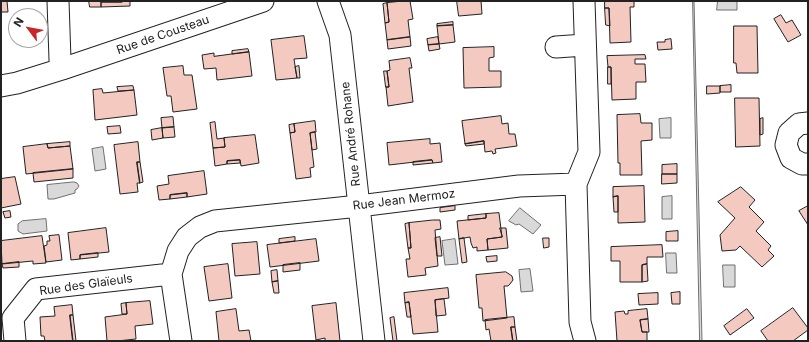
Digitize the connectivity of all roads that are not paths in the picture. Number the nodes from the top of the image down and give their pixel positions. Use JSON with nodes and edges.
{"nodes":[{"id":1,"x":58,"y":1,"type":"edge"},
{"id":2,"x":264,"y":1,"type":"edge"},
{"id":3,"x":328,"y":1,"type":"edge"},
{"id":4,"x":584,"y":1,"type":"edge"},
{"id":5,"x":585,"y":45,"type":"junction"},
{"id":6,"x":556,"y":47,"type":"dead end"},
{"id":7,"x":62,"y":69,"type":"junction"},
{"id":8,"x":1,"y":86,"type":"edge"},
{"id":9,"x":808,"y":123,"type":"edge"},
{"id":10,"x":808,"y":164,"type":"edge"},
{"id":11,"x":576,"y":184,"type":"junction"},
{"id":12,"x":359,"y":206,"type":"junction"},
{"id":13,"x":171,"y":274,"type":"junction"},
{"id":14,"x":15,"y":341,"type":"edge"},
{"id":15,"x":181,"y":341,"type":"edge"},
{"id":16,"x":374,"y":341,"type":"edge"},
{"id":17,"x":585,"y":341,"type":"edge"}],
"edges":[{"from":1,"to":7,"type":"street"},
{"from":2,"to":7,"type":"street","name":"Rue de Cousteau"},
{"from":3,"to":12,"type":"street","name":"Rue André Rohane"},
{"from":4,"to":5,"type":"street"},
{"from":5,"to":6,"type":"street"},
{"from":5,"to":11,"type":"street"},
{"from":7,"to":8,"type":"street","name":"Rue de Cousteau"},
{"from":9,"to":10,"type":"street"},
{"from":11,"to":12,"type":"street","name":"Rue Jean Mermoz"},
{"from":11,"to":17,"type":"street"},
{"from":12,"to":13,"type":"street","name":"Rue Jean Mermoz"},
{"from":12,"to":16,"type":"street","name":"Rue André Rohane"},
{"from":13,"to":14,"type":"street","name":"Rue des Glaïeuls"},
{"from":13,"to":15,"type":"street","name":"Rue Jean Mermoz"}]}
